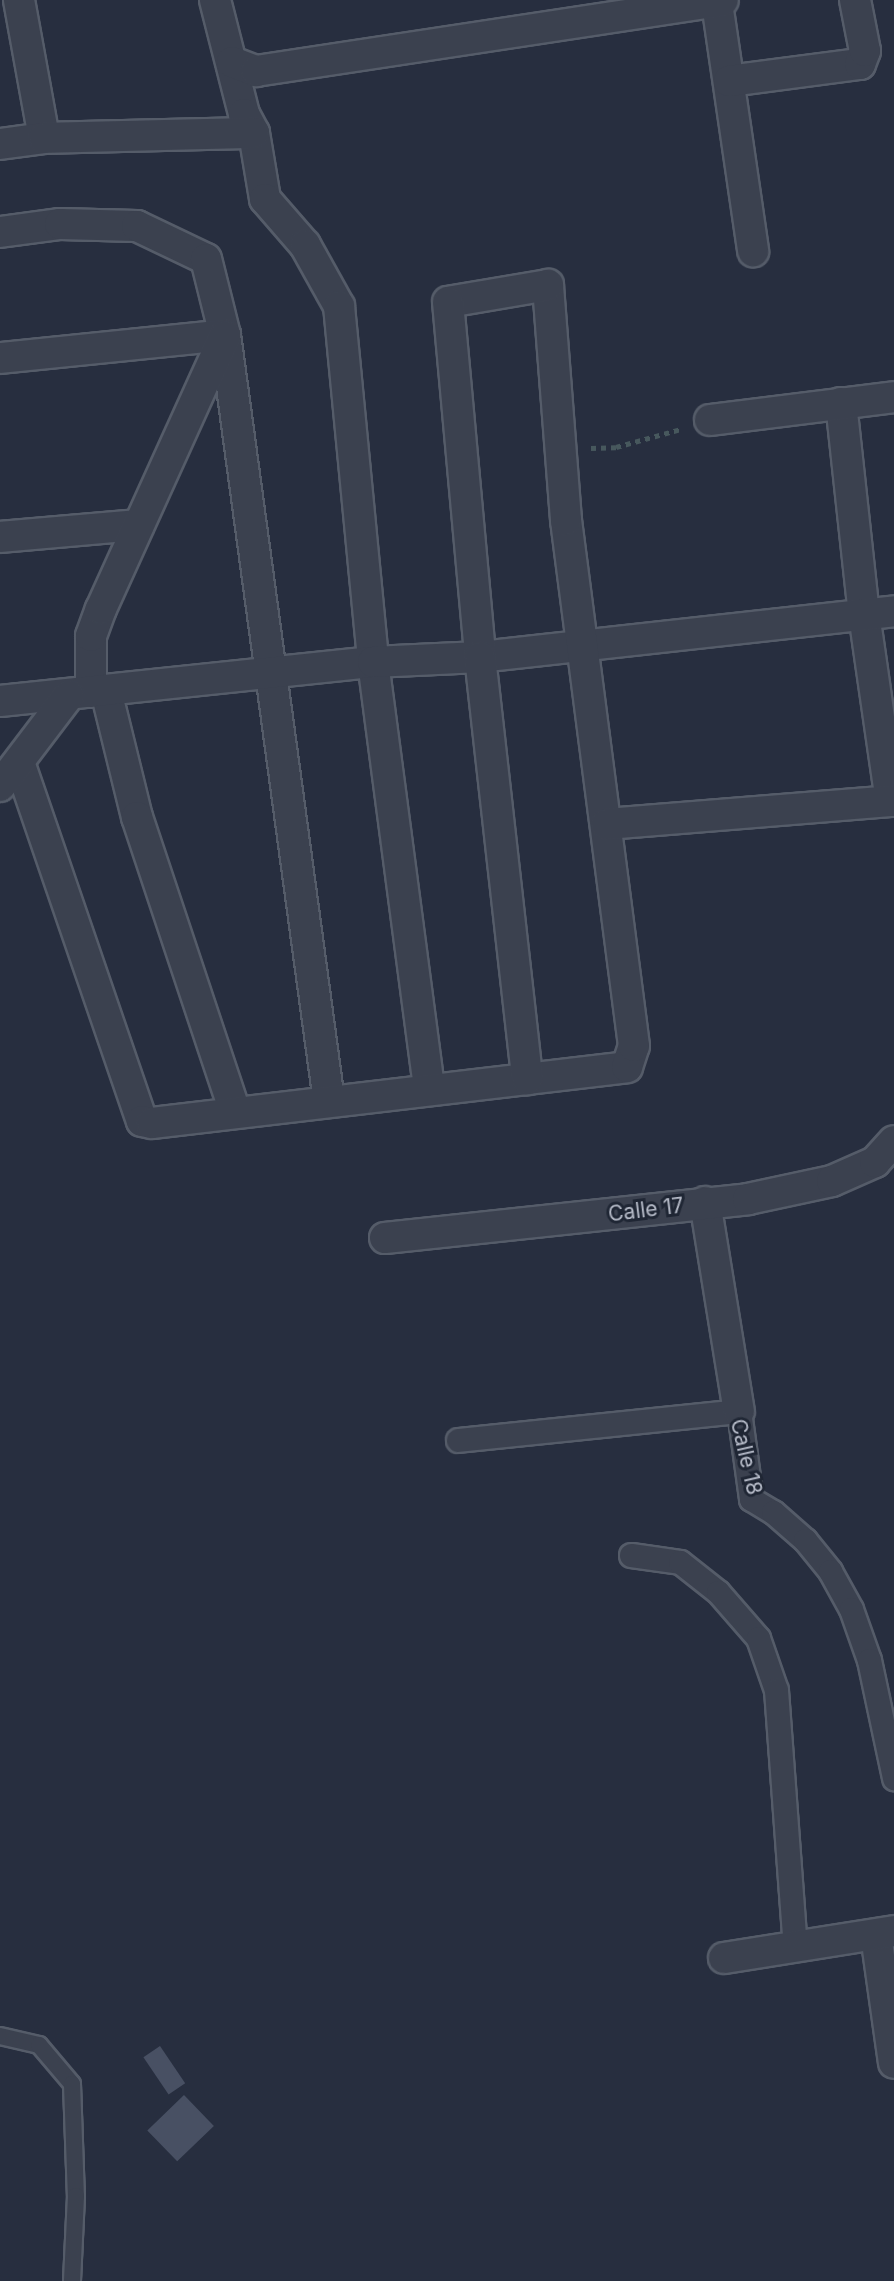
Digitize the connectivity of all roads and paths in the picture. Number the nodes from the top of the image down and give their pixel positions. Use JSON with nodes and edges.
{"nodes":[{"id":1,"x":19,"y":0,"type":"edge"},
{"id":2,"x":215,"y":0,"type":"edge"},
{"id":3,"x":855,"y":0,"type":"edge"},
{"id":4,"x":720,"y":1,"type":"edge"},
{"id":5,"x":232,"y":62,"type":"junction"},
{"id":6,"x":729,"y":82,"type":"junction"},
{"id":7,"x":254,"y":133,"type":"junction"},
{"id":8,"x":44,"y":138,"type":"junction"},
{"id":9,"x":0,"y":144,"type":"edge"},
{"id":10,"x":0,"y":232,"type":"edge"},
{"id":11,"x":753,"y":251,"type":"dead end"},
{"id":12,"x":225,"y":335,"type":"junction"},
{"id":13,"x":0,"y":358,"type":"edge"},
{"id":14,"x":894,"y":397,"type":"edge"},
{"id":15,"x":841,"y":403,"type":"junction"},
{"id":16,"x":710,"y":420,"type":"joint"},
{"id":17,"x":558,"y":449,"type":"junction"},
{"id":18,"x":138,"y":525,"type":"junction"},
{"id":19,"x":0,"y":537,"type":"edge"},
{"id":20,"x":894,"y":611,"type":"edge"},
{"id":21,"x":864,"y":614,"type":"junction"},
{"id":22,"x":584,"y":645,"type":"junction"},
{"id":23,"x":480,"y":657,"type":"junction"},
{"id":24,"x":373,"y":662,"type":"junction"},
{"id":25,"x":268,"y":672,"type":"junction"},
{"id":26,"x":89,"y":692,"type":"junction"},
{"id":27,"x":0,"y":701,"type":"edge"},
{"id":28,"x":19,"y":762,"type":"junction"},
{"id":29,"x":0,"y":786,"type":"edge"},
{"id":30,"x":893,"y":801,"type":"edge"},
{"id":31,"x":606,"y":824,"type":"junction"},
{"id":32,"x":527,"y":1079,"type":"junction"},
{"id":33,"x":429,"y":1090,"type":"junction"},
{"id":34,"x":329,"y":1101,"type":"junction"},
{"id":35,"x":235,"y":1111,"type":"junction"},
{"id":36,"x":894,"y":1141,"type":"edge"},
{"id":37,"x":705,"y":1202,"type":"junction"},
{"id":38,"x":385,"y":1238,"type":"dead end"},
{"id":39,"x":739,"y":1411,"type":"junction"},
{"id":40,"x":458,"y":1440,"type":"dead end"},
{"id":41,"x":631,"y":1555,"type":"dead end"},
{"id":42,"x":894,"y":1778,"type":"edge"},
{"id":43,"x":885,"y":1933,"type":"edge"},
{"id":44,"x":795,"y":1947,"type":"junction"},
{"id":45,"x":724,"y":1958,"type":"dead end"},
{"id":46,"x":0,"y":2036,"type":"edge"},
{"id":47,"x":894,"y":2063,"type":"edge"},
{"id":48,"x":72,"y":2281,"type":"edge"}],
"edges":[{"from":1,"to":8,"type":"street"},
{"from":2,"to":5,"type":"street"},
{"from":3,"to":6,"type":"street"},
{"from":4,"to":5,"type":"street"},
{"from":4,"to":6,"type":"street"},
{"from":5,"to":7,"type":"street"},
{"from":6,"to":11,"type":"street"},
{"from":7,"to":8,"type":"street"},
{"from":7,"to":24,"type":"street"},
{"from":8,"to":9,"type":"street"},
{"from":10,"to":12,"type":"street"},
{"from":12,"to":13,"type":"street"},
{"from":12,"to":18,"type":"street"},
{"from":12,"to":25,"type":"street"},
{"from":14,"to":15,"type":"street"},
{"from":15,"to":16,"type":"street"},
{"from":15,"to":21,"type":"street"},
{"from":16,"to":17,"type":"path"},
{"from":17,"to":22,"type":"street"},
{"from":17,"to":23,"type":"street"},
{"from":18,"to":19,"type":"street"},
{"from":18,"to":26,"type":"street"},
{"from":20,"to":21,"type":"street"},
{"from":21,"to":22,"type":"street"},
{"from":21,"to":30,"type":"street"},
{"from":22,"to":23,"type":"street"},
{"from":22,"to":31,"type":"street"},
{"from":23,"to":24,"type":"street"},
{"from":23,"to":32,"type":"street"},
{"from":24,"to":25,"type":"street"},
{"from":24,"to":33,"type":"street"},
{"from":25,"to":26,"type":"street"},
{"from":25,"to":34,"type":"street"},
{"from":26,"to":27,"type":"street"},
{"from":26,"to":28,"type":"street"},
{"from":26,"to":35,"type":"street"},
{"from":28,"to":29,"type":"street"},
{"from":28,"to":35,"type":"street"},
{"from":30,"to":31,"type":"street"},
{"from":31,"to":32,"type":"street"},
{"from":32,"to":33,"type":"street"},
{"from":33,"to":34,"type":"street"},
{"from":34,"to":35,"type":"street"},
{"from":36,"to":37,"type":"street","name":"Calle 17"},
{"from":37,"to":38,"type":"street","name":"Calle 17"},
{"from":37,"to":39,"type":"street"},
{"from":39,"to":40,"type":"street","name":"Calle 18"},
{"from":39,"to":42,"type":"street","name":"Calle 18"},
{"from":41,"to":44,"type":"street"},
{"from":43,"to":44,"type":"street"},
{"from":43,"to":47,"type":"street"},
{"from":44,"to":45,"type":"street"},
{"from":46,"to":48,"type":"lane"}]}
